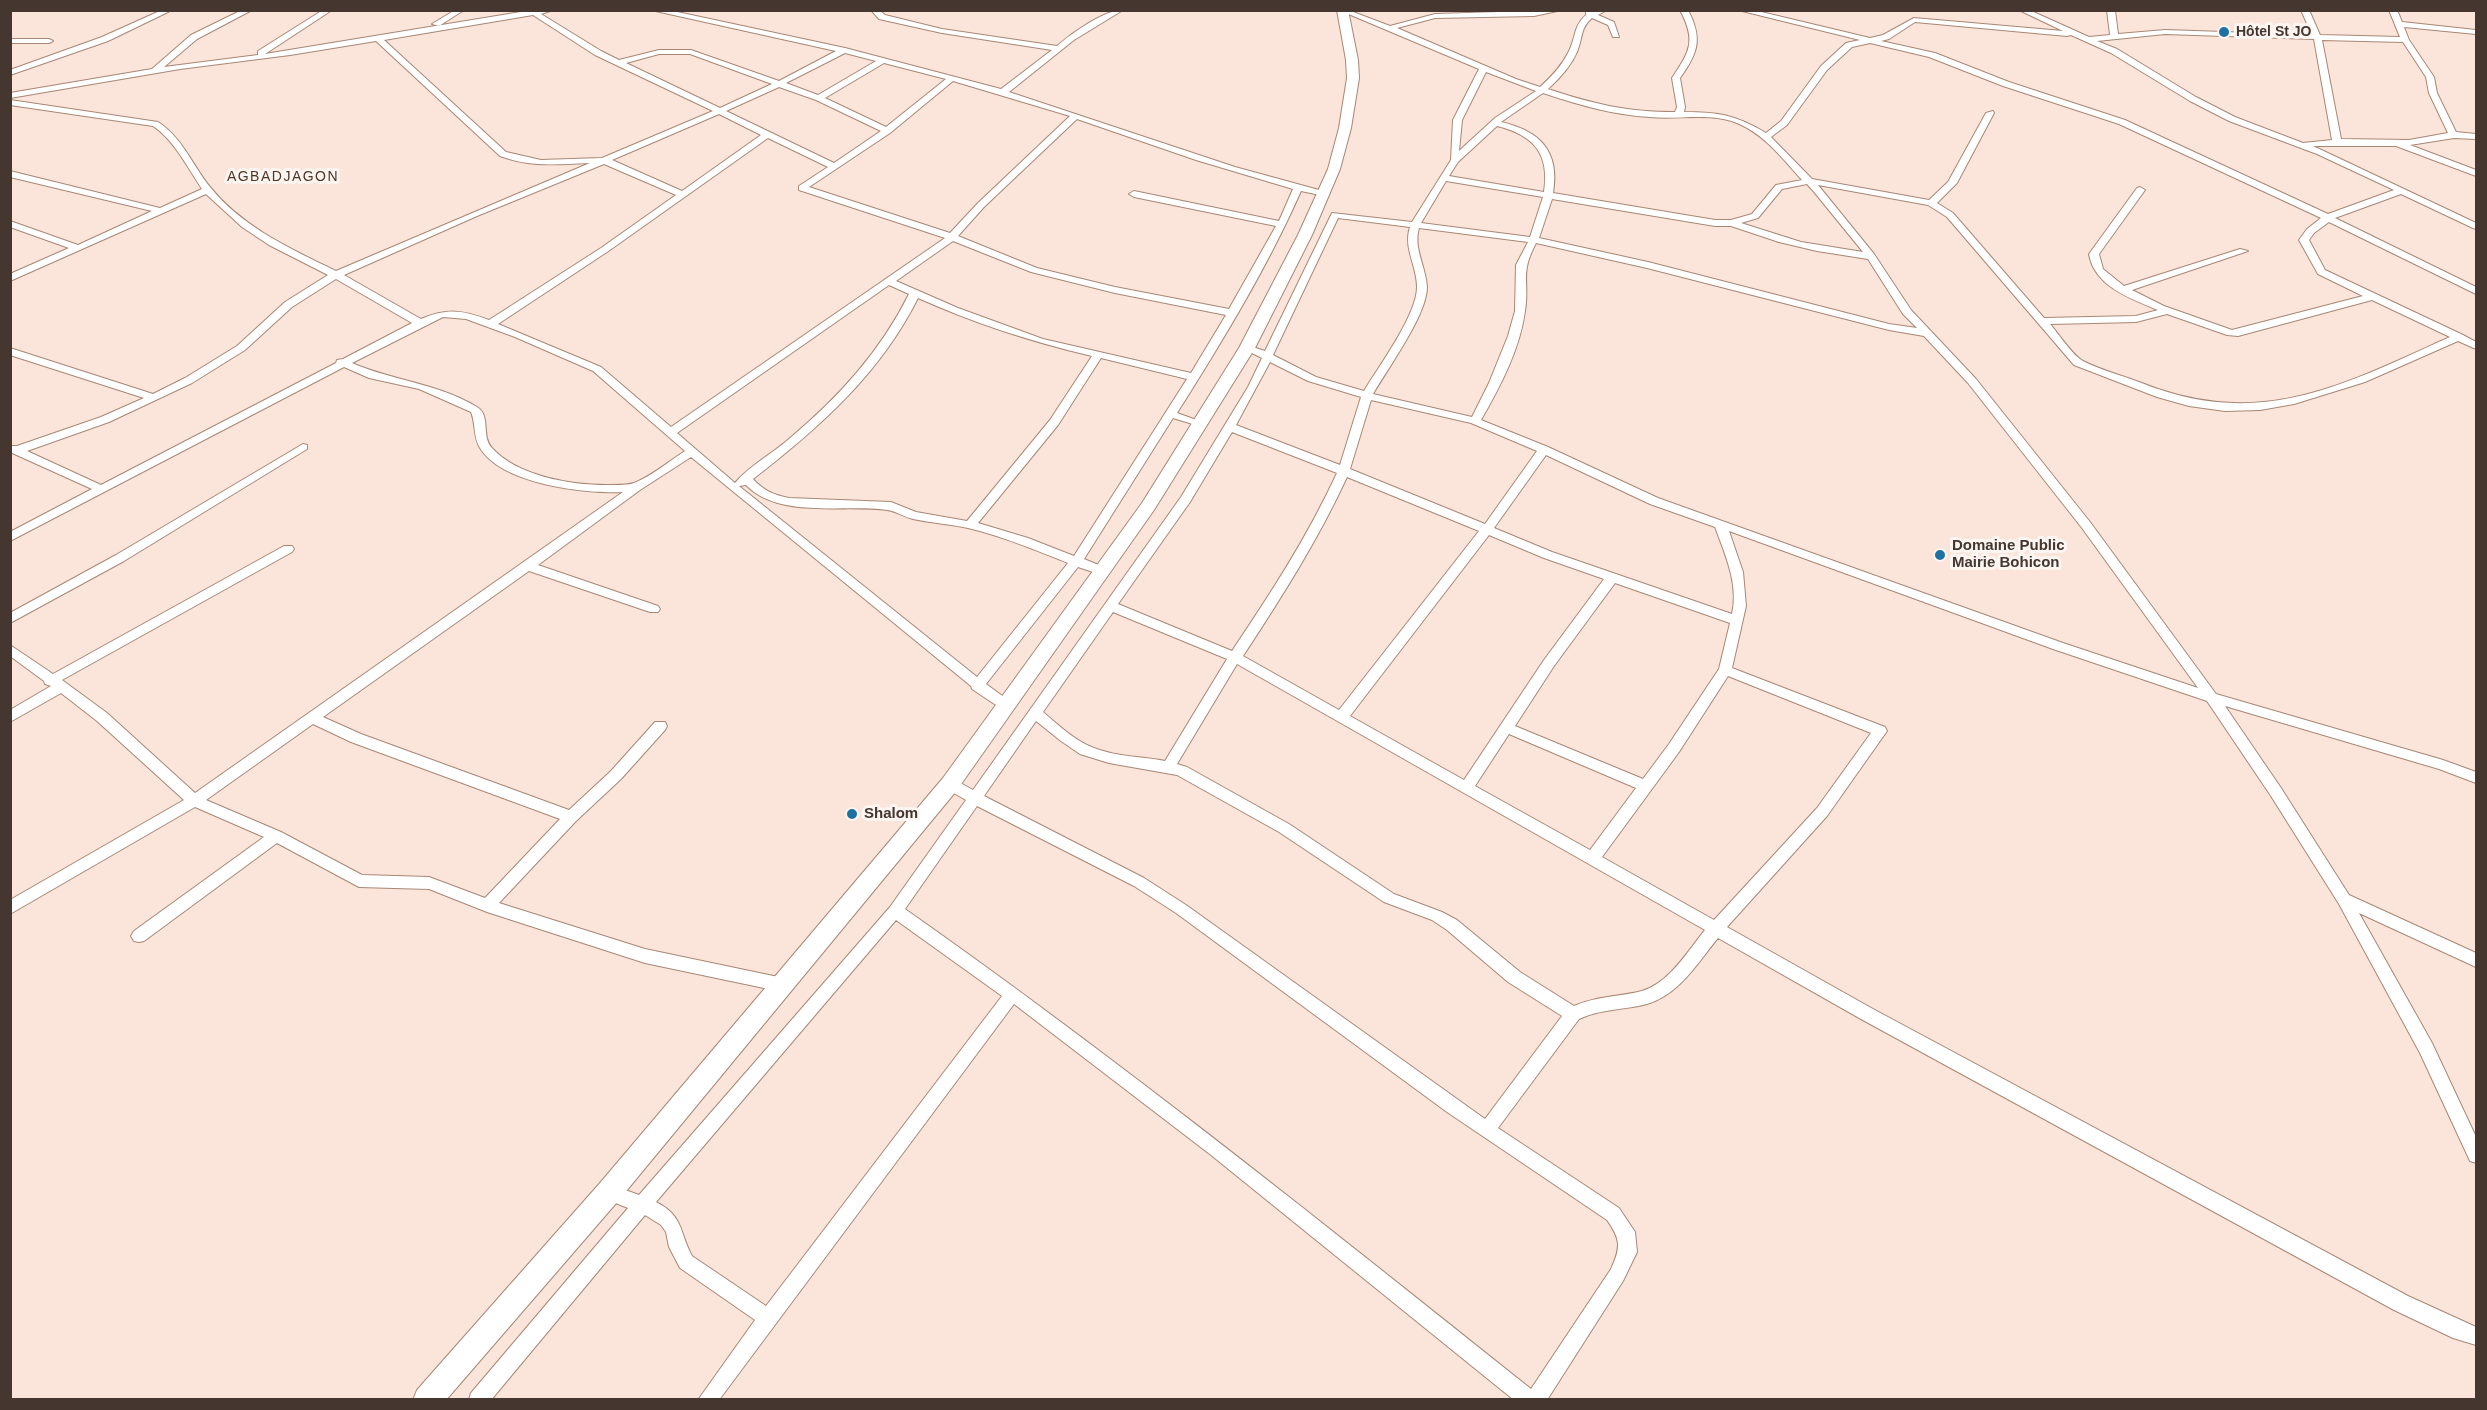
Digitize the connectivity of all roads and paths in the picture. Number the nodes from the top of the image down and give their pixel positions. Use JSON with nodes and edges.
{"nodes":[{"id":1,"x":169,"y":10,"type":"edge"},
{"id":2,"x":249,"y":10,"type":"edge"},
{"id":3,"x":329,"y":10,"type":"edge"},
{"id":4,"x":460,"y":10,"type":"edge"},
{"id":5,"x":550,"y":10,"type":"edge"},
{"id":6,"x":654,"y":10,"type":"edge"},
{"id":7,"x":874,"y":10,"type":"edge"},
{"id":8,"x":1120,"y":10,"type":"edge"},
{"id":9,"x":1559,"y":10,"type":"edge"},
{"id":10,"x":1604,"y":10,"type":"edge"},
{"id":11,"x":1684,"y":10,"type":"edge"},
{"id":12,"x":1742,"y":10,"type":"edge"},
{"id":13,"x":2022,"y":10,"type":"edge"},
{"id":14,"x":2111,"y":10,"type":"edge"},
{"id":15,"x":2306,"y":10,"type":"edge"},
{"id":16,"x":2393,"y":10,"type":"edge"},
{"id":17,"x":1342,"y":11,"type":"edge"},
{"id":18,"x":1533,"y":12,"type":"edge"},
{"id":19,"x":1588,"y":12,"type":"edge"},
{"id":20,"x":535,"y":13,"type":"junction"},
{"id":21,"x":1434,"y":13,"type":"edge"},
{"id":22,"x":2398,"y":24,"type":"junction"},
{"id":23,"x":1390,"y":28,"type":"junction"},
{"id":24,"x":428,"y":29,"type":"junction"},
{"id":25,"x":2473,"y":32,"type":"edge"},
{"id":26,"x":1616,"y":35,"type":"dead end"},
{"id":27,"x":2079,"y":35,"type":"junction"},
{"id":28,"x":2114,"y":37,"type":"junction"},
{"id":29,"x":377,"y":38,"type":"junction"},
{"id":30,"x":2089,"y":39,"type":"junction"},
{"id":31,"x":2318,"y":39,"type":"junction"},
{"id":32,"x":1862,"y":40,"type":"junction"},
{"id":33,"x":2405,"y":40,"type":"junction"},
{"id":34,"x":10,"y":41,"type":"edge"},
{"id":35,"x":49,"y":41,"type":"dead end"},
{"id":36,"x":2476,"y":42,"type":"edge"},
{"id":37,"x":1057,"y":48,"type":"junction"},
{"id":38,"x":845,"y":50,"type":"junction"},
{"id":39,"x":254,"y":57,"type":"junction"},
{"id":40,"x":884,"y":60,"type":"junction"},
{"id":41,"x":618,"y":63,"type":"junction"},
{"id":42,"x":1484,"y":68,"type":"junction"},
{"id":43,"x":155,"y":71,"type":"junction"},
{"id":44,"x":10,"y":73,"type":"edge"},
{"id":45,"x":951,"y":79,"type":"junction"},
{"id":46,"x":783,"y":84,"type":"junction"},
{"id":47,"x":1541,"y":91,"type":"junction"},
{"id":48,"x":1002,"y":93,"type":"junction"},
{"id":49,"x":10,"y":96,"type":"edge"},
{"id":50,"x":819,"y":98,"type":"junction"},
{"id":51,"x":10,"y":102,"type":"edge"},
{"id":52,"x":723,"y":111,"type":"junction"},
{"id":53,"x":1990,"y":113,"type":"dead end"},
{"id":54,"x":1679,"y":115,"type":"junction"},
{"id":55,"x":1076,"y":116,"type":"junction"},
{"id":56,"x":1495,"y":123,"type":"junction"},
{"id":57,"x":887,"y":130,"type":"junction"},
{"id":58,"x":768,"y":134,"type":"junction"},
{"id":59,"x":2452,"y":134,"type":"junction"},
{"id":60,"x":2476,"y":136,"type":"edge"},
{"id":61,"x":1766,"y":137,"type":"junction"},
{"id":62,"x":2337,"y":141,"type":"junction"},
{"id":63,"x":2397,"y":143,"type":"junction"},
{"id":64,"x":2302,"y":146,"type":"junction"},
{"id":65,"x":602,"y":160,"type":"junction"},
{"id":66,"x":1455,"y":160,"type":"junction"},
{"id":67,"x":834,"y":166,"type":"junction"},
{"id":68,"x":2476,"y":173,"type":"edge"},
{"id":69,"x":10,"y":174,"type":"edge"},
{"id":70,"x":1443,"y":178,"type":"junction"},
{"id":71,"x":1809,"y":181,"type":"junction"},
{"id":72,"x":1298,"y":188,"type":"junction"},
{"id":73,"x":207,"y":190,"type":"junction"},
{"id":74,"x":2140,"y":190,"type":"dead end"},
{"id":75,"x":2401,"y":191,"type":"junction"},
{"id":76,"x":1325,"y":193,"type":"junction"},
{"id":77,"x":682,"y":194,"type":"junction"},
{"id":78,"x":1134,"y":194,"type":"dead end"},
{"id":79,"x":1549,"y":197,"type":"junction"},
{"id":80,"x":1931,"y":203,"type":"junction"},
{"id":81,"x":159,"y":210,"type":"junction"},
{"id":82,"x":2328,"y":218,"type":"junction"},
{"id":83,"x":1416,"y":223,"type":"junction"},
{"id":84,"x":1732,"y":223,"type":"junction"},
{"id":85,"x":1282,"y":224,"type":"junction"},
{"id":86,"x":12,"y":225,"type":"edge"},
{"id":87,"x":2476,"y":226,"type":"edge"},
{"id":88,"x":952,"y":237,"type":"junction"},
{"id":89,"x":1534,"y":240,"type":"junction"},
{"id":90,"x":78,"y":248,"type":"junction"},
{"id":91,"x":2243,"y":251,"type":"dead end"},
{"id":92,"x":1871,"y":256,"type":"junction"},
{"id":93,"x":336,"y":275,"type":"junction"},
{"id":94,"x":10,"y":278,"type":"edge"},
{"id":95,"x":888,"y":281,"type":"junction"},
{"id":96,"x":2123,"y":290,"type":"junction"},
{"id":97,"x":2476,"y":291,"type":"edge"},
{"id":98,"x":915,"y":293,"type":"junction"},
{"id":99,"x":2371,"y":297,"type":"junction"},
{"id":100,"x":2168,"y":310,"type":"junction"},
{"id":101,"x":1231,"y":313,"type":"junction"},
{"id":102,"x":2041,"y":321,"type":"junction"},
{"id":103,"x":420,"y":322,"type":"junction"},
{"id":104,"x":491,"y":324,"type":"junction"},
{"id":105,"x":1926,"y":333,"type":"junction"},
{"id":106,"x":2459,"y":337,"type":"junction"},
{"id":107,"x":2476,"y":346,"type":"edge"},
{"id":108,"x":1246,"y":348,"type":"junction"},
{"id":109,"x":10,"y":351,"type":"edge"},
{"id":110,"x":1097,"y":356,"type":"junction"},
{"id":111,"x":1267,"y":356,"type":"junction"},
{"id":112,"x":341,"y":362,"type":"junction"},
{"id":113,"x":1194,"y":377,"type":"junction"},
{"id":114,"x":1366,"y":397,"type":"junction"},
{"id":115,"x":154,"y":398,"type":"junction"},
{"id":116,"x":1170,"y":414,"type":"junction"},
{"id":117,"x":1475,"y":421,"type":"junction"},
{"id":118,"x":1199,"y":423,"type":"junction"},
{"id":119,"x":1230,"y":427,"type":"junction"},
{"id":120,"x":671,"y":432,"type":"junction"},
{"id":121,"x":303,"y":447,"type":"dead end"},
{"id":122,"x":14,"y":449,"type":"edge"},
{"id":123,"x":1544,"y":449,"type":"junction"},
{"id":124,"x":693,"y":452,"type":"junction"},
{"id":125,"x":1344,"y":471,"type":"junction"},
{"id":126,"x":746,"y":479,"type":"junction"},
{"id":127,"x":636,"y":487,"type":"junction"},
{"id":128,"x":99,"y":488,"type":"junction"},
{"id":129,"x":734,"y":488,"type":"junction"},
{"id":130,"x":970,"y":525,"type":"junction"},
{"id":131,"x":1720,"y":526,"type":"junction"},
{"id":132,"x":1486,"y":531,"type":"junction"},
{"id":133,"x":10,"y":537,"type":"edge"},
{"id":134,"x":288,"y":549,"type":"dead end"},
{"id":135,"x":1077,"y":560,"type":"junction"},
{"id":136,"x":526,"y":565,"type":"junction"},
{"id":137,"x":1102,"y":571,"type":"junction"},
{"id":138,"x":1611,"y":579,"type":"junction"},
{"id":139,"x":1110,"y":606,"type":"junction"},
{"id":140,"x":654,"y":609,"type":"dead end"},
{"id":141,"x":10,"y":619,"type":"edge"},
{"id":142,"x":1737,"y":621,"type":"junction"},
{"id":143,"x":10,"y":649,"type":"edge"},
{"id":144,"x":1235,"y":657,"type":"junction"},
{"id":145,"x":1725,"y":670,"type":"junction"},
{"id":146,"x":54,"y":684,"type":"junction"},
{"id":147,"x":977,"y":686,"type":"junction"},
{"id":148,"x":2211,"y":697,"type":"junction"},
{"id":149,"x":1007,"y":706,"type":"junction"},
{"id":150,"x":1036,"y":713,"type":"junction"},
{"id":151,"x":1342,"y":716,"type":"junction"},
{"id":152,"x":10,"y":717,"type":"edge"},
{"id":153,"x":311,"y":717,"type":"junction"},
{"id":154,"x":660,"y":726,"type":"dead end"},
{"id":155,"x":1507,"y":728,"type":"junction"},
{"id":156,"x":1169,"y":766,"type":"junction"},
{"id":157,"x":2476,"y":778,"type":"edge"},
{"id":158,"x":950,"y":784,"type":"junction"},
{"id":159,"x":1646,"y":786,"type":"junction"},
{"id":160,"x":1466,"y":788,"type":"junction"},
{"id":161,"x":976,"y":799,"type":"junction"},
{"id":162,"x":194,"y":801,"type":"junction"},
{"id":163,"x":571,"y":817,"type":"junction"},
{"id":164,"x":276,"y":836,"type":"junction"},
{"id":165,"x":1591,"y":860,"type":"junction"},
{"id":166,"x":2344,"y":900,"type":"junction"},
{"id":167,"x":487,"y":906,"type":"junction"},
{"id":168,"x":10,"y":908,"type":"edge"},
{"id":169,"x":895,"y":911,"type":"junction"},
{"id":170,"x":1715,"y":930,"type":"junction"},
{"id":171,"x":139,"y":936,"type":"dead end"},
{"id":172,"x":2476,"y":960,"type":"edge"},
{"id":173,"x":783,"y":985,"type":"junction"},
{"id":174,"x":1012,"y":994,"type":"junction"},
{"id":175,"x":1573,"y":1014,"type":"junction"},
{"id":176,"x":1487,"y":1129,"type":"junction"},
{"id":177,"x":2476,"y":1155,"type":"edge"},
{"id":178,"x":609,"y":1192,"type":"junction"},
{"id":179,"x":642,"y":1204,"type":"junction"},
{"id":180,"x":768,"y":1318,"type":"junction"},
{"id":181,"x":2476,"y":1336,"type":"edge"},
{"id":182,"x":427,"y":1400,"type":"edge"},
{"id":183,"x":478,"y":1400,"type":"edge"},
{"id":184,"x":707,"y":1400,"type":"edge"},
{"id":185,"x":1533,"y":1400,"type":"edge"}],
"edges":[{"from":1,"to":44,"type":"street"},
{"from":2,"to":43,"type":"street"},
{"from":3,"to":39,"type":"street"},
{"from":4,"to":24,"type":"street"},
{"from":5,"to":20,"type":"street"},
{"from":6,"to":38,"type":"street"},
{"from":7,"to":37,"type":"street"},
{"from":8,"to":37,"type":"street"},
{"from":9,"to":18,"type":"street"},
{"from":10,"to":19,"type":"street"},
{"from":11,"to":54,"type":"street"},
{"from":12,"to":32,"type":"street"},
{"from":13,"to":27,"type":"street"},
{"from":14,"to":28,"type":"street"},
{"from":15,"to":31,"type":"street"},
{"from":16,"to":22,"type":"street"},
{"from":17,"to":23,"type":"street"},
{"from":17,"to":76,"type":"main road"},
{"from":18,"to":21,"type":"street"},
{"from":19,"to":26,"type":"street"},
{"from":19,"to":47,"type":"street"},
{"from":20,"to":24,"type":"street"},
{"from":20,"to":41,"type":"street"},
{"from":21,"to":23,"type":"street"},
{"from":22,"to":25,"type":"street"},
{"from":22,"to":33,"type":"street"},
{"from":23,"to":42,"type":"street"},
{"from":24,"to":29,"type":"street"},
{"from":25,"to":36,"type":"street"},
{"from":27,"to":30,"type":"street"},
{"from":27,"to":32,"type":"street"},
{"from":28,"to":30,"type":"street"},
{"from":28,"to":31,"type":"street"},
{"from":29,"to":39,"type":"street"},
{"from":29,"to":65,"type":"street"},
{"from":30,"to":64,"type":"street"},
{"from":31,"to":33,"type":"street"},
{"from":31,"to":62,"type":"street"},
{"from":32,"to":61,"type":"street"},
{"from":32,"to":82,"type":"street"},
{"from":33,"to":59,"type":"street"},
{"from":34,"to":35,"type":"street"},
{"from":37,"to":48,"type":"street"},
{"from":38,"to":40,"type":"street"},
{"from":38,"to":46,"type":"street"},
{"from":39,"to":43,"type":"street"},
{"from":40,"to":45,"type":"street"},
{"from":40,"to":50,"type":"street"},
{"from":41,"to":46,"type":"street"},
{"from":41,"to":52,"type":"street"},
{"from":42,"to":47,"type":"street"},
{"from":42,"to":66,"type":"street"},
{"from":43,"to":49,"type":"street"},
{"from":45,"to":48,"type":"street"},
{"from":45,"to":57,"type":"street"},
{"from":46,"to":50,"type":"street"},
{"from":46,"to":52,"type":"street"},
{"from":47,"to":54,"type":"street"},
{"from":47,"to":56,"type":"street"},
{"from":48,"to":55,"type":"street"},
{"from":50,"to":57,"type":"street"},
{"from":51,"to":73,"type":"street"},
{"from":52,"to":58,"type":"street"},
{"from":52,"to":65,"type":"street"},
{"from":53,"to":80,"type":"street"},
{"from":54,"to":61,"type":"street"},
{"from":55,"to":72,"type":"street"},
{"from":55,"to":88,"type":"street"},
{"from":56,"to":66,"type":"street"},
{"from":56,"to":79,"type":"street"},
{"from":57,"to":67,"type":"street"},
{"from":58,"to":67,"type":"street"},
{"from":58,"to":77,"type":"street"},
{"from":59,"to":60,"type":"street"},
{"from":59,"to":63,"type":"street"},
{"from":61,"to":71,"type":"street"},
{"from":62,"to":63,"type":"street"},
{"from":62,"to":64,"type":"street"},
{"from":63,"to":68,"type":"street"},
{"from":64,"to":75,"type":"street"},
{"from":65,"to":77,"type":"street"},
{"from":65,"to":93,"type":"street"},
{"from":66,"to":70,"type":"street"},
{"from":67,"to":88,"type":"street"},
{"from":69,"to":81,"type":"street"},
{"from":70,"to":79,"type":"street"},
{"from":70,"to":83,"type":"street"},
{"from":71,"to":80,"type":"street"},
{"from":71,"to":84,"type":"street"},
{"from":71,"to":92,"type":"street"},
{"from":72,"to":76,"type":"street"},
{"from":72,"to":85,"type":"street"},
{"from":73,"to":81,"type":"street"},
{"from":73,"to":93,"type":"street"},
{"from":74,"to":96,"type":"street"},
{"from":75,"to":82,"type":"street"},
{"from":75,"to":87,"type":"street"},
{"from":76,"to":108,"type":"main road"},
{"from":77,"to":104,"type":"street"},
{"from":78,"to":85,"type":"street"},
{"from":79,"to":84,"type":"street"},
{"from":79,"to":89,"type":"street"},
{"from":80,"to":102,"type":"street"},
{"from":81,"to":90,"type":"street"},
{"from":82,"to":97,"type":"street"},
{"from":82,"to":99,"type":"street"},
{"from":83,"to":89,"type":"street"},
{"from":83,"to":111,"type":"street"},
{"from":83,"to":114,"type":"street"},
{"from":84,"to":92,"type":"street"},
{"from":85,"to":101,"type":"street"},
{"from":86,"to":90,"type":"street"},
{"from":88,"to":95,"type":"street"},
{"from":88,"to":101,"type":"street"},
{"from":89,"to":105,"type":"street"},
{"from":89,"to":117,"type":"street"},
{"from":90,"to":94,"type":"street"},
{"from":91,"to":96,"type":"street"},
{"from":92,"to":105,"type":"street"},
{"from":93,"to":103,"type":"street"},
{"from":93,"to":115,"type":"street"},
{"from":95,"to":98,"type":"street"},
{"from":95,"to":120,"type":"street"},
{"from":96,"to":100,"type":"street"},
{"from":98,"to":110,"type":"street"},
{"from":98,"to":126,"type":"street"},
{"from":99,"to":100,"type":"street"},
{"from":99,"to":106,"type":"street"},
{"from":100,"to":102,"type":"street"},
{"from":101,"to":113,"type":"street"},
{"from":102,"to":106,"type":"street"},
{"from":103,"to":104,"type":"street"},
{"from":103,"to":112,"type":"street"},
{"from":104,"to":120,"type":"street"},
{"from":105,"to":148,"type":"street"},
{"from":106,"to":107,"type":"street"},
{"from":108,"to":111,"type":"street"},
{"from":108,"to":118,"type":"main road"},
{"from":109,"to":115,"type":"street"},
{"from":110,"to":113,"type":"street"},
{"from":110,"to":130,"type":"street"},
{"from":111,"to":114,"type":"street"},
{"from":111,"to":119,"type":"street"},
{"from":112,"to":127,"type":"street"},
{"from":112,"to":128,"type":"street"},
{"from":113,"to":116,"type":"street"},
{"from":114,"to":117,"type":"street"},
{"from":114,"to":125,"type":"street"},
{"from":115,"to":122,"type":"street"},
{"from":116,"to":118,"type":"street"},
{"from":116,"to":135,"type":"street"},
{"from":117,"to":123,"type":"street"},
{"from":118,"to":137,"type":"main road"},
{"from":119,"to":125,"type":"street"},
{"from":119,"to":139,"type":"street"},
{"from":120,"to":124,"type":"street"},
{"from":121,"to":141,"type":"street"},
{"from":122,"to":128,"type":"street"},
{"from":123,"to":131,"type":"street"},
{"from":123,"to":132,"type":"street"},
{"from":124,"to":127,"type":"street"},
{"from":124,"to":129,"type":"street"},
{"from":125,"to":132,"type":"street"},
{"from":125,"to":144,"type":"street"},
{"from":126,"to":129,"type":"street"},
{"from":126,"to":130,"type":"street"},
{"from":127,"to":136,"type":"street"},
{"from":128,"to":133,"type":"street"},
{"from":129,"to":147,"type":"street"},
{"from":130,"to":135,"type":"street"},
{"from":131,"to":142,"type":"street"},
{"from":131,"to":148,"type":"street"},
{"from":132,"to":138,"type":"street"},
{"from":132,"to":151,"type":"street"},
{"from":134,"to":146,"type":"street"},
{"from":135,"to":137,"type":"street"},
{"from":135,"to":147,"type":"street"},
{"from":136,"to":140,"type":"street"},
{"from":136,"to":153,"type":"street"},
{"from":137,"to":149,"type":"main road"},
{"from":138,"to":142,"type":"street"},
{"from":138,"to":155,"type":"street"},
{"from":139,"to":144,"type":"street"},
{"from":139,"to":150,"type":"street"},
{"from":142,"to":145,"type":"street"},
{"from":143,"to":146,"type":"street"},
{"from":144,"to":151,"type":"street"},
{"from":144,"to":156,"type":"street"},
{"from":145,"to":159,"type":"street"},
{"from":145,"to":170,"type":"street"},
{"from":146,"to":152,"type":"street"},
{"from":146,"to":162,"type":"street"},
{"from":147,"to":149,"type":"street"},
{"from":148,"to":157,"type":"street"},
{"from":148,"to":166,"type":"street"},
{"from":149,"to":158,"type":"main road"},
{"from":150,"to":156,"type":"street"},
{"from":150,"to":161,"type":"street"},
{"from":151,"to":160,"type":"street"},
{"from":153,"to":162,"type":"street"},
{"from":153,"to":163,"type":"street"},
{"from":154,"to":163,"type":"street"},
{"from":155,"to":159,"type":"street"},
{"from":155,"to":160,"type":"street"},
{"from":156,"to":175,"type":"street"},
{"from":158,"to":161,"type":"street"},
{"from":158,"to":173,"type":"main road"},
{"from":159,"to":165,"type":"street"},
{"from":160,"to":165,"type":"street"},
{"from":161,"to":169,"type":"street"},
{"from":161,"to":176,"type":"street"},
{"from":162,"to":164,"type":"street"},
{"from":162,"to":168,"type":"street"},
{"from":163,"to":167,"type":"street"},
{"from":164,"to":167,"type":"street"},
{"from":164,"to":171,"type":"street"},
{"from":165,"to":170,"type":"street"},
{"from":166,"to":172,"type":"street"},
{"from":166,"to":177,"type":"street"},
{"from":167,"to":173,"type":"street"},
{"from":169,"to":174,"type":"street"},
{"from":169,"to":179,"type":"street"},
{"from":170,"to":175,"type":"street"},
{"from":170,"to":181,"type":"street"},
{"from":173,"to":178,"type":"main road"},
{"from":174,"to":180,"type":"street"},
{"from":174,"to":185,"type":"street"},
{"from":175,"to":176,"type":"street"},
{"from":176,"to":185,"type":"street"},
{"from":178,"to":179,"type":"street"},
{"from":178,"to":182,"type":"main road"},
{"from":179,"to":180,"type":"street"},
{"from":179,"to":183,"type":"street"},
{"from":180,"to":184,"type":"street"}]}
